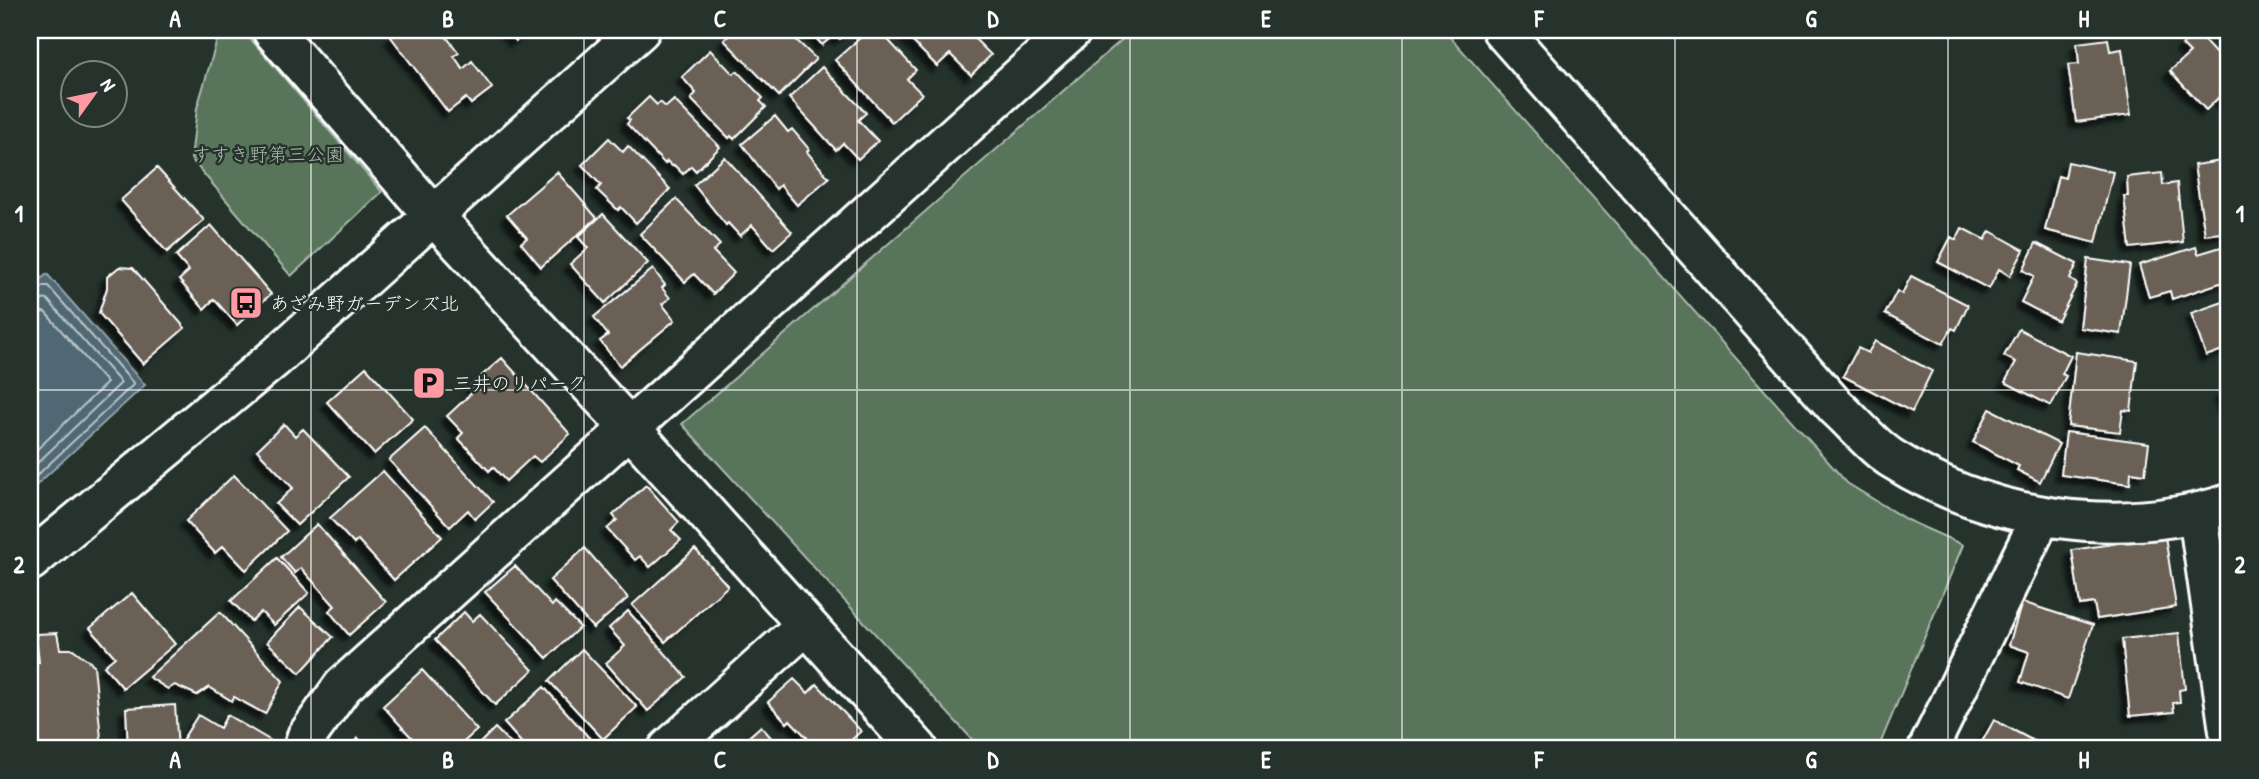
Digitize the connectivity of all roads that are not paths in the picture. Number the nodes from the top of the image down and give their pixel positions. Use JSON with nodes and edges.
{"nodes":[{"id":1,"x":272,"y":30,"type":"edge"},
{"id":2,"x":640,"y":30,"type":"edge"},
{"id":3,"x":1072,"y":30,"type":"edge"},
{"id":4,"x":1508,"y":32,"type":"edge"},
{"id":5,"x":433,"y":215,"type":"junction"},
{"id":6,"x":629,"y":427,"type":"junction"},
{"id":7,"x":2214,"y":509,"type":"edge"},
{"id":8,"x":2040,"y":517,"type":"junction"},
{"id":9,"x":30,"y":561,"type":"edge"},
{"id":10,"x":806,"y":625,"type":"junction"},
{"id":11,"x":2229,"y":731,"type":"edge"},
{"id":12,"x":303,"y":749,"type":"edge"},
{"id":13,"x":668,"y":749,"type":"edge"},
{"id":14,"x":918,"y":749,"type":"edge"},
{"id":15,"x":1928,"y":749,"type":"edge"}],
"edges":[{"from":1,"to":5,"type":"street"},
{"from":2,"to":5,"type":"street"},
{"from":3,"to":6,"type":"street"},
{"from":4,"to":8,"type":"street"},
{"from":5,"to":6,"type":"street"},
{"from":5,"to":9,"type":"street"},
{"from":6,"to":10,"type":"street"},
{"from":6,"to":12,"type":"street"},
{"from":7,"to":8,"type":"street"},
{"from":7,"to":11,"type":"street"},
{"from":8,"to":15,"type":"street"},
{"from":10,"to":13,"type":"street"},
{"from":10,"to":14,"type":"street"}]}
